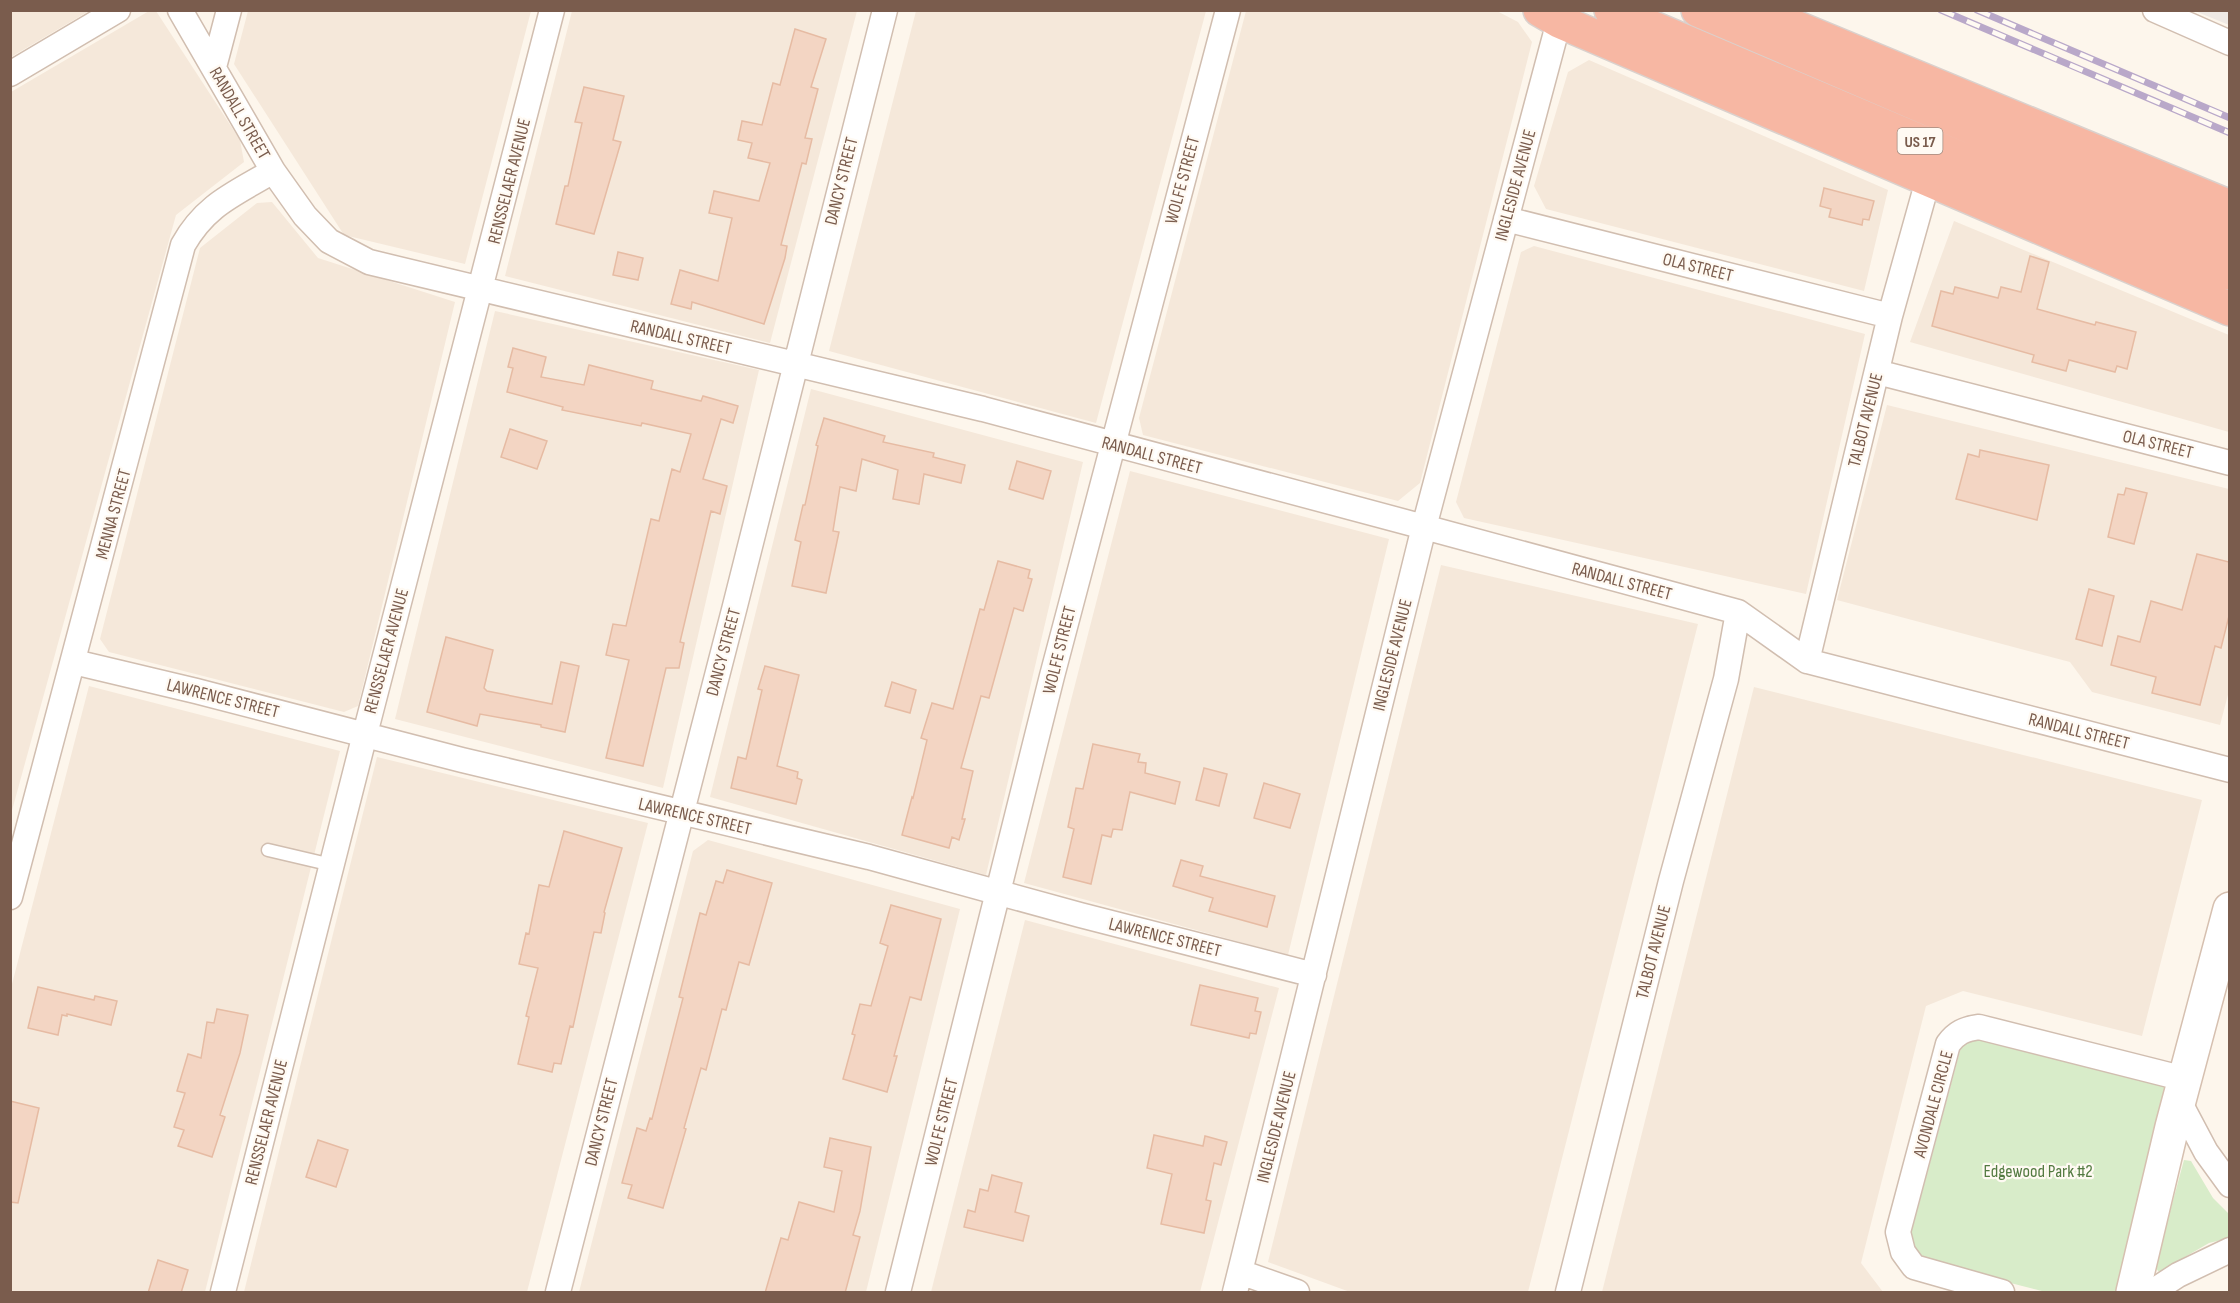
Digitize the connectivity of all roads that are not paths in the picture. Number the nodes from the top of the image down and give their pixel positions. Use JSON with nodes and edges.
{"nodes":[{"id":1,"x":118,"y":10,"type":"edge"},
{"id":2,"x":180,"y":10,"type":"edge"},
{"id":3,"x":229,"y":10,"type":"edge"},
{"id":4,"x":552,"y":10,"type":"edge"},
{"id":5,"x":885,"y":10,"type":"edge"},
{"id":6,"x":1228,"y":10,"type":"edge"},
{"id":7,"x":1611,"y":10,"type":"edge"},
{"id":8,"x":1698,"y":10,"type":"edge"},
{"id":9,"x":1754,"y":10,"type":"edge"},
{"id":10,"x":2155,"y":10,"type":"edge"},
{"id":11,"x":1549,"y":16,"type":"edge"},
{"id":12,"x":2229,"y":43,"type":"edge"},
{"id":13,"x":214,"y":67,"type":"junction"},
{"id":14,"x":10,"y":74,"type":"edge"},
{"id":15,"x":273,"y":171,"type":"junction"},
{"id":16,"x":1928,"y":180,"type":"junction"},
{"id":17,"x":2229,"y":207,"type":"edge"},
{"id":18,"x":1506,"y":219,"type":"junction"},
{"id":19,"x":2229,"y":238,"type":"edge"},
{"id":20,"x":2229,"y":273,"type":"edge"},
{"id":21,"x":481,"y":290,"type":"junction"},
{"id":22,"x":2229,"y":309,"type":"edge"},
{"id":23,"x":1890,"y":316,"type":"junction"},
{"id":24,"x":794,"y":363,"type":"junction"},
{"id":25,"x":1877,"y":372,"type":"junction"},
{"id":26,"x":1113,"y":444,"type":"junction"},
{"id":27,"x":2229,"y":463,"type":"edge"},
{"id":28,"x":1424,"y":526,"type":"junction"},
{"id":29,"x":1738,"y":612,"type":"junction"},
{"id":30,"x":1807,"y":661,"type":"junction"},
{"id":31,"x":74,"y":662,"type":"junction"},
{"id":32,"x":365,"y":734,"type":"junction"},
{"id":33,"x":2229,"y":770,"type":"edge"},
{"id":34,"x":681,"y":813,"type":"junction"},
{"id":35,"x":268,"y":850,"type":"dead end"},
{"id":36,"x":332,"y":865,"type":"junction"},
{"id":37,"x":999,"y":894,"type":"junction"},
{"id":38,"x":10,"y":897,"type":"edge"},
{"id":39,"x":2229,"y":909,"type":"edge"},
{"id":40,"x":1314,"y":975,"type":"junction"},
{"id":41,"x":2182,"y":1090,"type":"junction"},
{"id":42,"x":2229,"y":1185,"type":"edge"},
{"id":43,"x":2229,"y":1250,"type":"edge"},
{"id":44,"x":1237,"y":1282,"type":"edge"},
{"id":45,"x":223,"y":1293,"type":"edge"},
{"id":46,"x":558,"y":1293,"type":"edge"},
{"id":47,"x":898,"y":1293,"type":"edge"},
{"id":48,"x":1297,"y":1293,"type":"edge"},
{"id":49,"x":1568,"y":1293,"type":"edge"},
{"id":50,"x":2002,"y":1293,"type":"edge"},
{"id":51,"x":2133,"y":1293,"type":"edge"},
{"id":52,"x":2152,"y":1293,"type":"edge"}],
"edges":[{"from":1,"to":14,"type":"street"},
{"from":2,"to":13,"type":"street","name":"RANDALL STREET"},
{"from":3,"to":13,"type":"street"},
{"from":4,"to":21,"type":"street","name":"RENSSELAER AVENUE"},
{"from":5,"to":24,"type":"street","name":"DANCY STREET"},
{"from":6,"to":26,"type":"street","name":"WOLFE STREET"},
{"from":7,"to":20,"type":"highway","number":"US 17"},
{"from":8,"to":19,"type":"highway","number":"US 17"},
{"from":9,"to":17,"type":"highway"},
{"from":10,"to":12,"type":"street"},
{"from":11,"to":16,"type":"highway"},
{"from":11,"to":18,"type":"street","name":"INGLESIDE AVENUE"},
{"from":13,"to":15,"type":"street","name":"RANDALL STREET"},
{"from":15,"to":21,"type":"street","name":"RANDALL STREET"},
{"from":15,"to":31,"type":"street","name":"MENNA STREET"},
{"from":16,"to":22,"type":"highway"},
{"from":16,"to":23,"type":"street","name":"TALBOT AVENUE"},
{"from":18,"to":23,"type":"street","name":"OLA STREET"},
{"from":18,"to":28,"type":"street","name":"INGLESIDE AVENUE"},
{"from":21,"to":24,"type":"street","name":"RANDALL STREET"},
{"from":21,"to":32,"type":"street","name":"RENSSELAER AVENUE"},
{"from":23,"to":25,"type":"street","name":"TALBOT AVENUE"},
{"from":24,"to":26,"type":"street","name":"RANDALL STREET"},
{"from":24,"to":34,"type":"street","name":"DANCY STREET"},
{"from":25,"to":27,"type":"street","name":"OLA STREET"},
{"from":25,"to":30,"type":"street","name":"TALBOT AVENUE"},
{"from":26,"to":28,"type":"street","name":"RANDALL STREET"},
{"from":26,"to":37,"type":"street","name":"WOLFE STREET"},
{"from":28,"to":29,"type":"street","name":"RANDALL STREET"},
{"from":28,"to":40,"type":"street","name":"INGLESIDE AVENUE"},
{"from":29,"to":30,"type":"street","name":"RANDALL STREET"},
{"from":29,"to":49,"type":"street","name":"TALBOT AVENUE"},
{"from":30,"to":33,"type":"street","name":"RANDALL STREET"},
{"from":31,"to":32,"type":"street","name":"LAWRENCE STREET"},
{"from":31,"to":38,"type":"street","name":"MENNA STREET"},
{"from":32,"to":34,"type":"street","name":"LAWRENCE STREET"},
{"from":32,"to":36,"type":"street","name":"RENSSELAER AVENUE"},
{"from":34,"to":37,"type":"street","name":"LAWRENCE STREET"},
{"from":34,"to":46,"type":"street","name":"DANCY STREET"},
{"from":35,"to":36,"type":"lane"},
{"from":36,"to":45,"type":"street","name":"RENSSELAER AVENUE"},
{"from":37,"to":40,"type":"street","name":"LAWRENCE STREET"},
{"from":37,"to":47,"type":"street","name":"WOLFE STREET"},
{"from":39,"to":41,"type":"main road"},
{"from":40,"to":44,"type":"street","name":"INGLESIDE AVENUE"},
{"from":41,"to":42,"type":"street"},
{"from":41,"to":50,"type":"street","name":"AVONDALE CIRCLE"},
{"from":41,"to":51,"type":"main road"},
{"from":43,"to":52,"type":"street"},
{"from":44,"to":48,"type":"street"}]}
